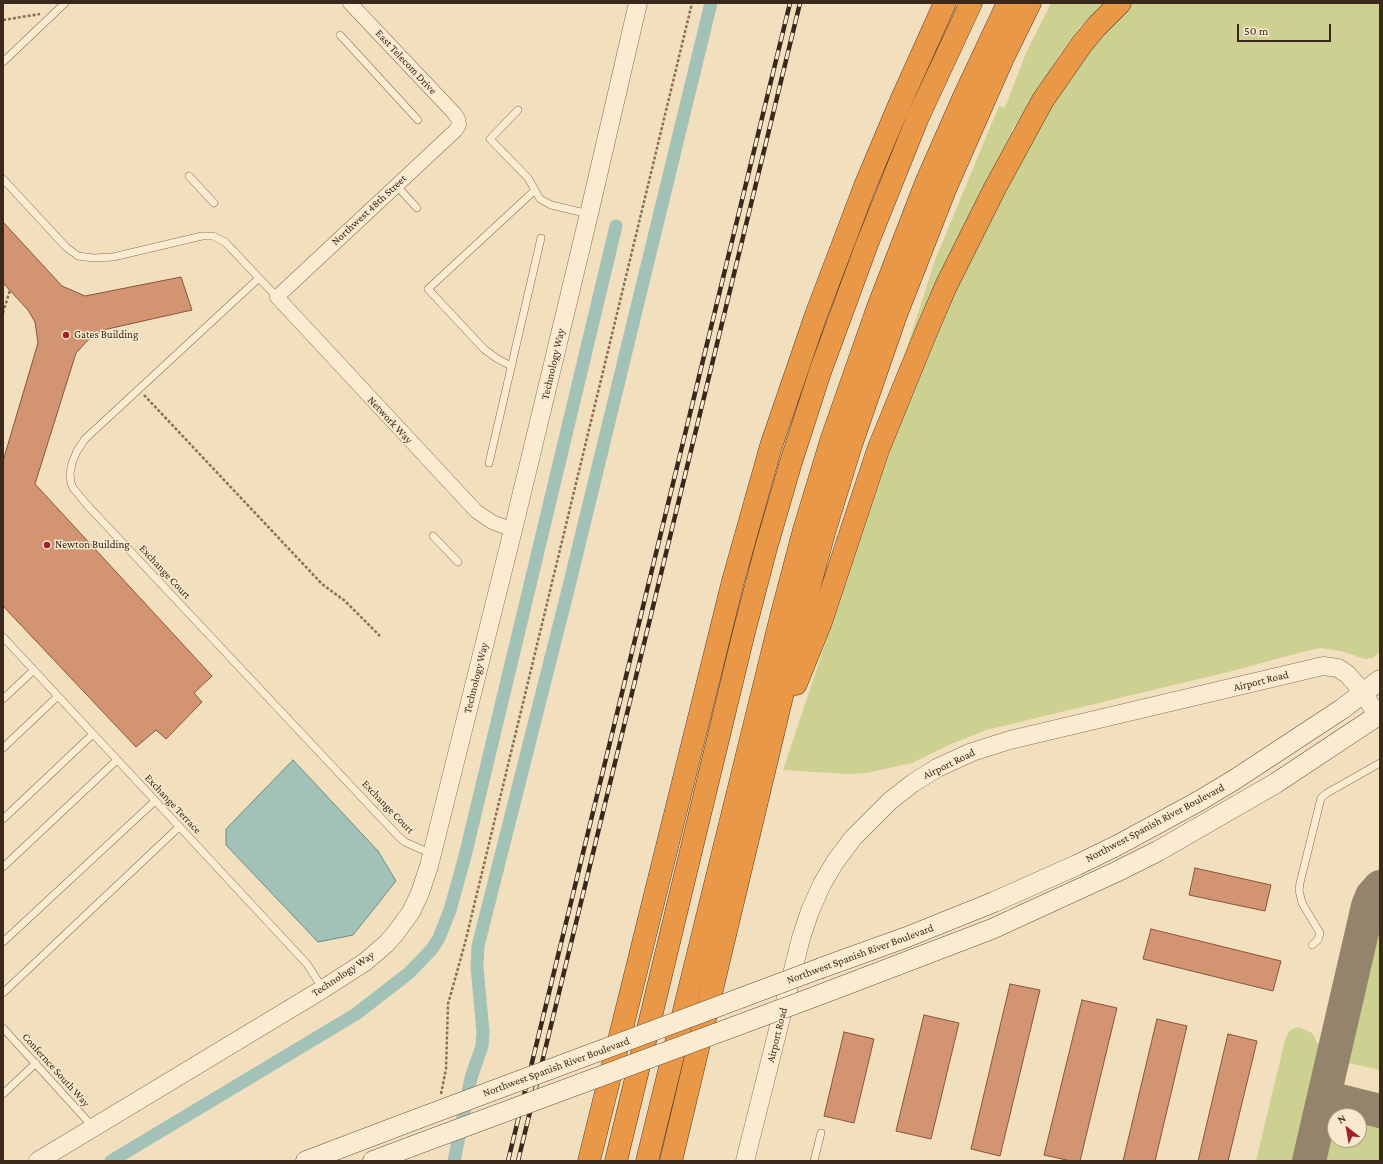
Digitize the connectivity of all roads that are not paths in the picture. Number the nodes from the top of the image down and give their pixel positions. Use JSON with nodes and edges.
{"nodes":[{"id":1,"x":65,"y":3,"type":"edge"},
{"id":2,"x":350,"y":3,"type":"edge"},
{"id":3,"x":638,"y":3,"type":"edge"},
{"id":4,"x":945,"y":3,"type":"edge"},
{"id":5,"x":971,"y":3,"type":"edge"},
{"id":6,"x":1008,"y":3,"type":"edge"},
{"id":7,"x":1030,"y":3,"type":"edge"},
{"id":8,"x":1120,"y":3,"type":"edge"},
{"id":9,"x":340,"y":35,"type":"dead end"},
{"id":10,"x":3,"y":62,"type":"edge"},
{"id":11,"x":518,"y":110,"type":"dead end"},
{"id":12,"x":418,"y":120,"type":"dead end"},
{"id":13,"x":459,"y":122,"type":"joint"},
{"id":14,"x":188,"y":176,"type":"dead end"},
{"id":15,"x":3,"y":179,"type":"edge"},
{"id":16,"x":396,"y":185,"type":"junction"},
{"id":17,"x":534,"y":190,"type":"junction"},
{"id":18,"x":214,"y":203,"type":"dead end"},
{"id":19,"x":417,"y":208,"type":"dead end"},
{"id":20,"x":589,"y":214,"type":"junction"},
{"id":21,"x":541,"y":238,"type":"dead end"},
{"id":22,"x":258,"y":278,"type":"junction"},
{"id":23,"x":277,"y":297,"type":"junction"},
{"id":24,"x":511,"y":366,"type":"junction"},
{"id":25,"x":489,"y":463,"type":"dead end"},
{"id":26,"x":513,"y":530,"type":"junction"},
{"id":27,"x":433,"y":536,"type":"dead end"},
{"id":28,"x":458,"y":562,"type":"dead end"},
{"id":29,"x":3,"y":637,"type":"edge"},
{"id":30,"x":34,"y":670,"type":"junction"},
{"id":31,"x":1380,"y":680,"type":"edge"},
{"id":32,"x":1363,"y":693,"type":"junction"},
{"id":33,"x":58,"y":696,"type":"junction"},
{"id":34,"x":3,"y":699,"type":"edge"},
{"id":35,"x":1379,"y":716,"type":"edge"},
{"id":36,"x":93,"y":734,"type":"junction"},
{"id":37,"x":3,"y":748,"type":"edge"},
{"id":38,"x":769,"y":752,"type":"junction"},
{"id":39,"x":117,"y":760,"type":"junction"},
{"id":40,"x":1380,"y":763,"type":"edge"},
{"id":41,"x":155,"y":801,"type":"junction"},
{"id":42,"x":3,"y":819,"type":"edge"},
{"id":43,"x":179,"y":827,"type":"junction"},
{"id":44,"x":432,"y":854,"type":"junction"},
{"id":45,"x":3,"y":867,"type":"edge"},
{"id":46,"x":3,"y":942,"type":"edge"},
{"id":47,"x":1312,"y":945,"type":"dead end"},
{"id":48,"x":324,"y":989,"type":"junction"},
{"id":49,"x":3,"y":993,"type":"edge"},
{"id":50,"x":5,"y":1032,"type":"edge"},
{"id":51,"x":36,"y":1063,"type":"junction"},
{"id":52,"x":3,"y":1094,"type":"edge"},
{"id":53,"x":93,"y":1127,"type":"junction"},
{"id":54,"x":821,"y":1133,"type":"dead end"},
{"id":55,"x":38,"y":1161,"type":"edge"},
{"id":56,"x":306,"y":1161,"type":"edge"},
{"id":57,"x":373,"y":1161,"type":"edge"},
{"id":58,"x":589,"y":1161,"type":"edge"},
{"id":59,"x":616,"y":1161,"type":"edge"},
{"id":60,"x":647,"y":1161,"type":"edge"},
{"id":61,"x":671,"y":1161,"type":"edge"},
{"id":62,"x":745,"y":1161,"type":"edge"},
{"id":63,"x":814,"y":1161,"type":"edge"}],
"edges":[{"from":1,"to":10,"type":"lane"},
{"from":2,"to":13,"type":"street","name":"East Telecom Drive"},
{"from":3,"to":20,"type":"street","name":"Technology Way"},
{"from":4,"to":58,"type":"highway"},
{"from":5,"to":59,"type":"highway"},
{"from":6,"to":60,"type":"highway"},
{"from":7,"to":38,"type":"highway"},
{"from":8,"to":38,"type":"highway"},
{"from":9,"to":12,"type":"lane"},
{"from":11,"to":17,"type":"lane"},
{"from":13,"to":16,"type":"street","name":"Northwest 48th Street"},
{"from":14,"to":18,"type":"lane"},
{"from":15,"to":22,"type":"lane"},
{"from":16,"to":19,"type":"lane"},
{"from":16,"to":23,"type":"street","name":"Northwest 48th Street"},
{"from":17,"to":20,"type":"lane"},
{"from":17,"to":24,"type":"lane"},
{"from":20,"to":26,"type":"street","name":"Technology Way"},
{"from":21,"to":24,"type":"lane"},
{"from":22,"to":23,"type":"lane"},
{"from":22,"to":44,"type":"lane","name":"Exchange Court"},
{"from":23,"to":26,"type":"street","name":"Network Way"},
{"from":24,"to":25,"type":"lane"},
{"from":26,"to":44,"type":"street","name":"Technology Way"},
{"from":27,"to":28,"type":"lane"},
{"from":29,"to":30,"type":"lane","name":"Exchange Terrace"},
{"from":30,"to":33,"type":"lane","name":"Exchange Terrace"},
{"from":30,"to":34,"type":"lane"},
{"from":31,"to":32,"type":"main road","name":"Northwest Spanish River Boulevard"},
{"from":32,"to":35,"type":"street","name":"Airport Road"},
{"from":32,"to":56,"type":"main road","name":"Northwest Spanish River Boulevard","bridge":true},
{"from":32,"to":62,"type":"street","name":"Airport Road"},
{"from":33,"to":36,"type":"lane","name":"Exchange Terrace"},
{"from":33,"to":37,"type":"lane"},
{"from":35,"to":57,"type":"main road","bridge":true},
{"from":36,"to":39,"type":"lane","name":"Exchange Terrace"},
{"from":36,"to":42,"type":"lane"},
{"from":38,"to":61,"type":"highway"},
{"from":39,"to":41,"type":"lane","name":"Exchange Terrace"},
{"from":39,"to":45,"type":"lane"},
{"from":40,"to":47,"type":"lane"},
{"from":41,"to":43,"type":"lane","name":"Exchange Terrace"},
{"from":41,"to":46,"type":"lane"},
{"from":43,"to":48,"type":"lane","name":"Exchange Terrace"},
{"from":43,"to":49,"type":"lane"},
{"from":44,"to":48,"type":"street","name":"Technology Way"},
{"from":48,"to":53,"type":"street","name":"Technology Way"},
{"from":50,"to":51,"type":"lane","name":"Confernce South Way"},
{"from":51,"to":52,"type":"lane"},
{"from":51,"to":53,"type":"lane","name":"Confernce South Way"},
{"from":53,"to":55,"type":"street","name":"Technology Way"},
{"from":54,"to":63,"type":"lane"}]}
